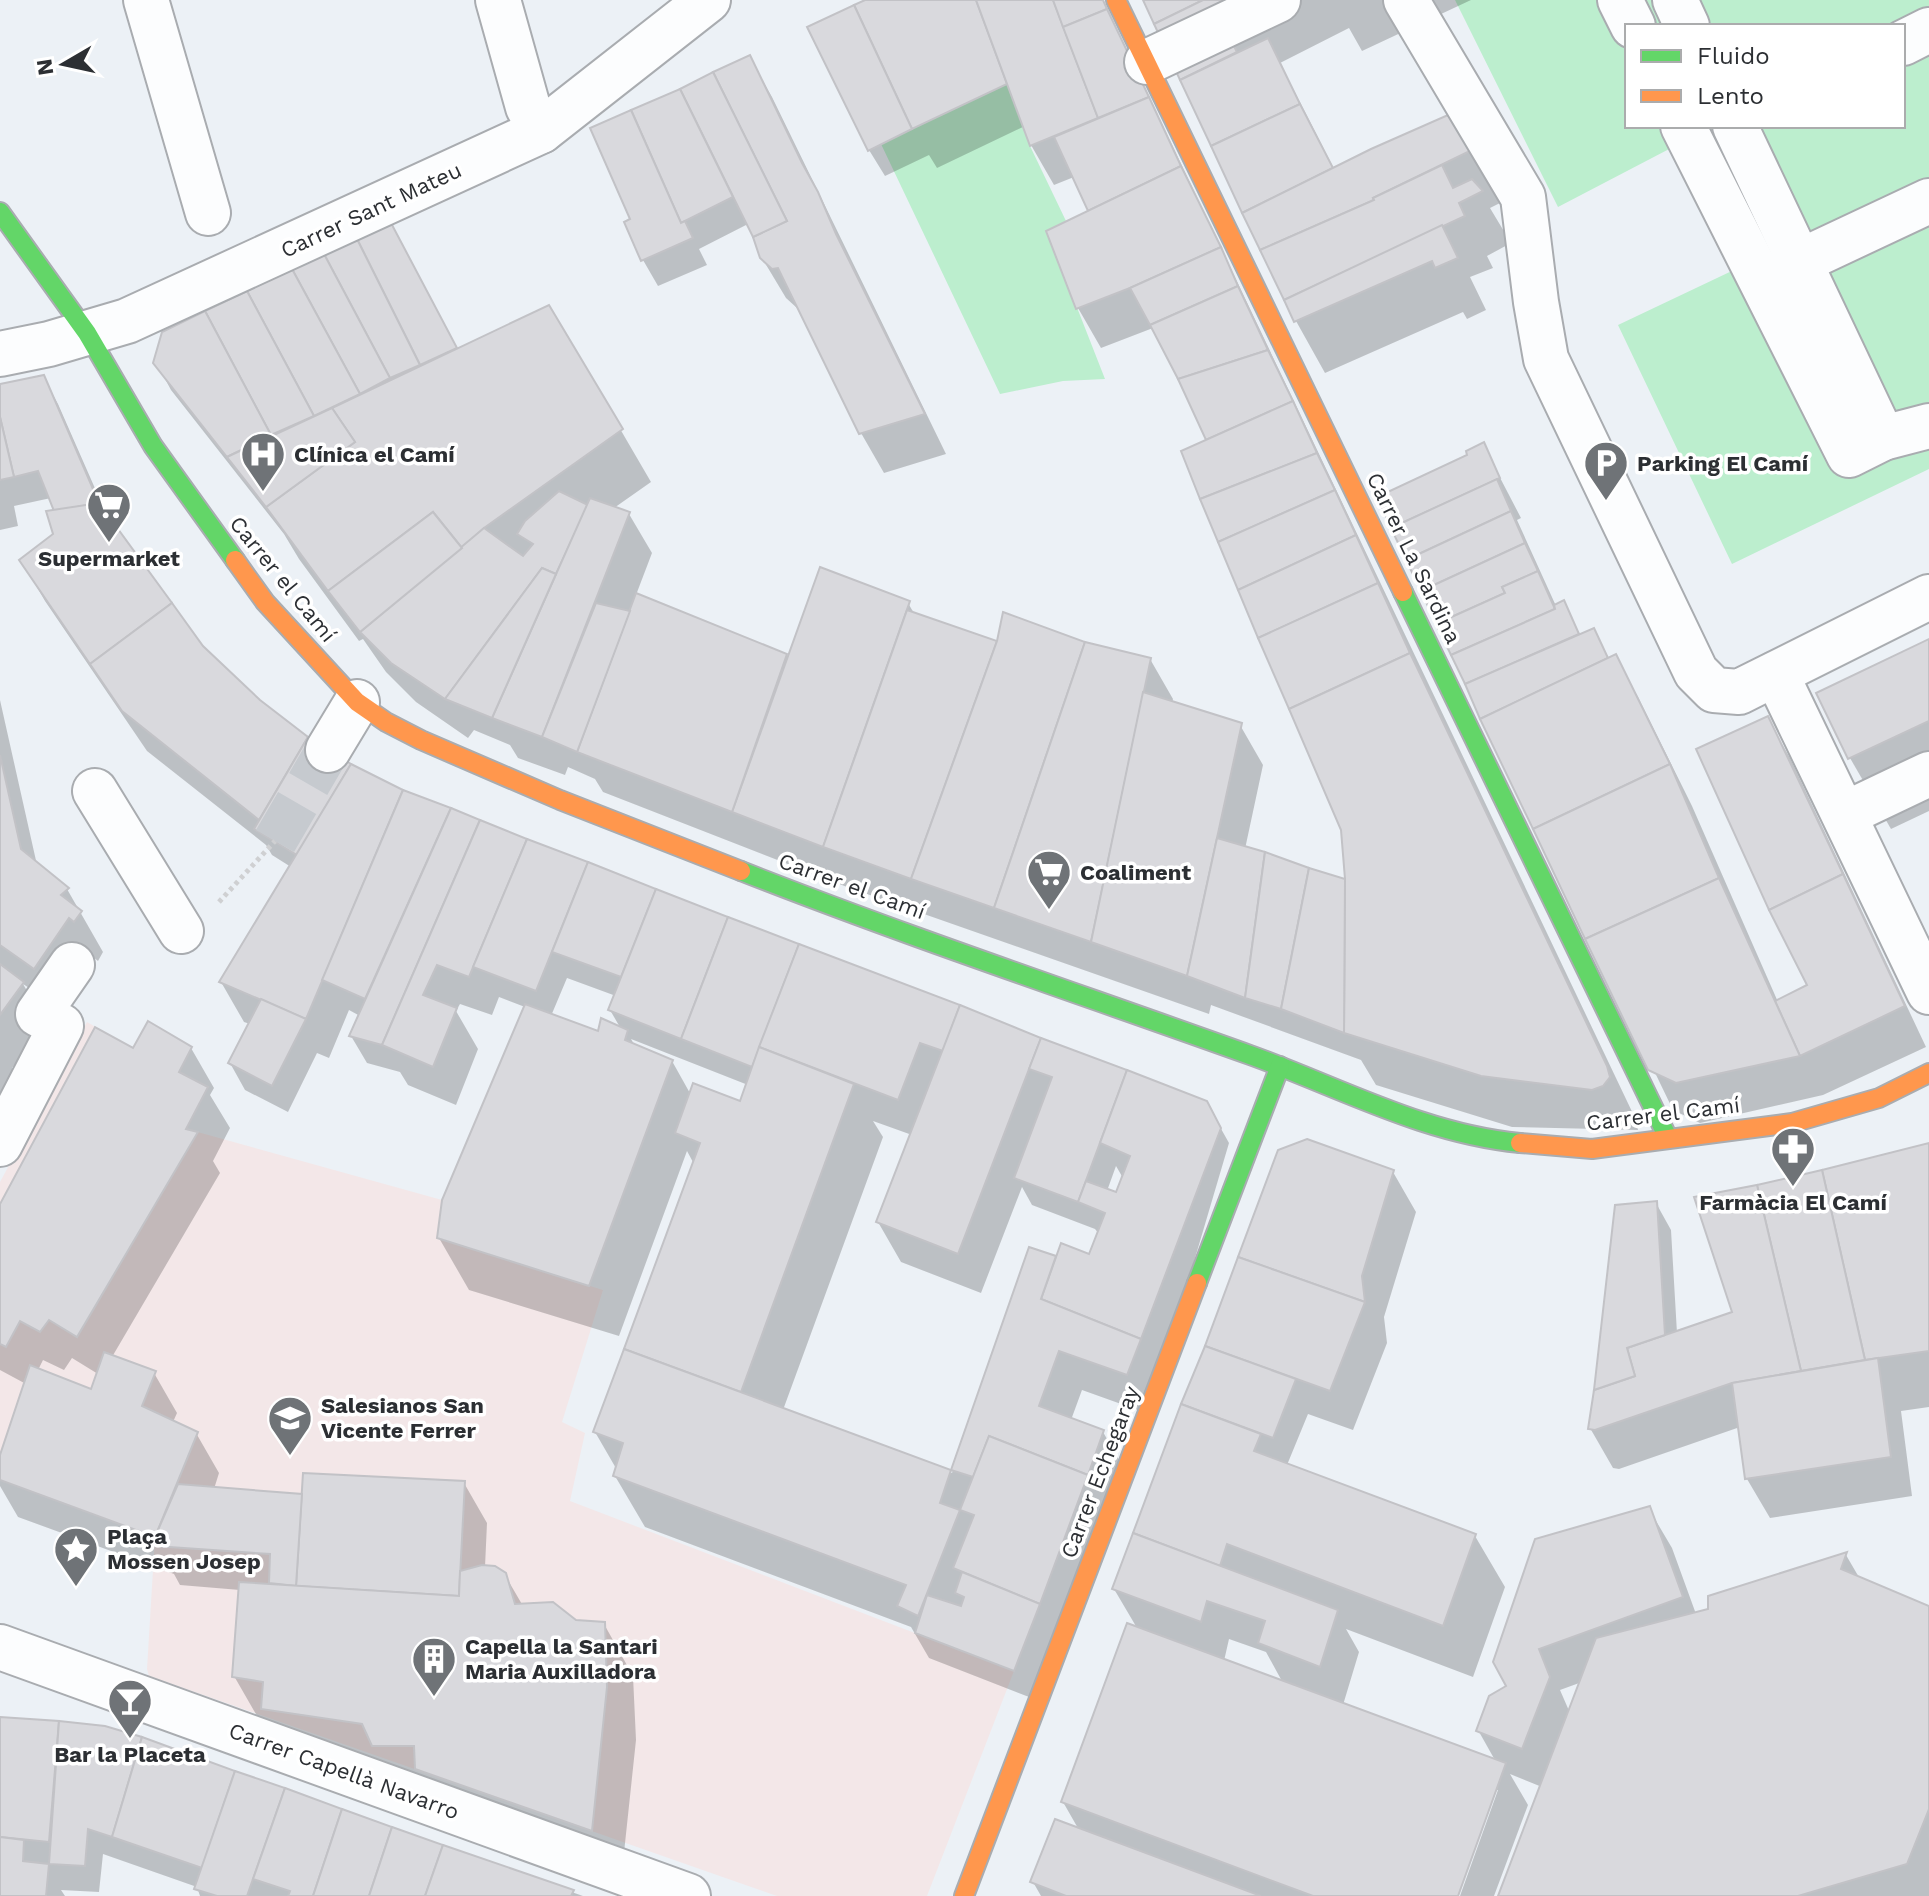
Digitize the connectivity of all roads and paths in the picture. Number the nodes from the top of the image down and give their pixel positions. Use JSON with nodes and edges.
{"nodes":[{"id":1,"x":146,"y":0,"type":"edge"},
{"id":2,"x":498,"y":0,"type":"edge"},
{"id":3,"x":708,"y":0,"type":"edge"},
{"id":4,"x":1116,"y":0,"type":"edge"},
{"id":5,"x":1278,"y":0,"type":"edge"},
{"id":6,"x":1406,"y":0,"type":"edge"},
{"id":7,"x":1620,"y":0,"type":"edge"},
{"id":8,"x":1675,"y":0,"type":"edge"},
{"id":9,"x":1632,"y":24,"type":"edge"},
{"id":10,"x":1686,"y":24,"type":"edge"},
{"id":11,"x":1929,"y":30,"type":"edge"},
{"id":12,"x":1905,"y":42,"type":"edge"},
{"id":13,"x":1147,"y":62,"type":"junction"},
{"id":14,"x":1684,"y":128,"type":"edge"},
{"id":15,"x":1736,"y":128,"type":"edge"},
{"id":16,"x":541,"y":131,"type":"junction"},
{"id":17,"x":1929,"y":201,"type":"edge"},
{"id":18,"x":0,"y":212,"type":"edge"},
{"id":19,"x":208,"y":213,"type":"dead end"},
{"id":20,"x":1799,"y":262,"type":"junction"},
{"id":21,"x":87,"y":333,"type":"junction"},
{"id":22,"x":0,"y":354,"type":"edge"},
{"id":23,"x":1929,"y":426,"type":"edge"},
{"id":24,"x":1883,"y":438,"type":"junction"},
{"id":25,"x":1929,"y":597,"type":"edge"},
{"id":26,"x":1776,"y":674,"type":"junction"},
{"id":27,"x":357,"y":702,"type":"junction"},
{"id":28,"x":328,"y":750,"type":"tunnel mouth"},
{"id":29,"x":1929,"y":774,"type":"edge"},
{"id":30,"x":95,"y":791,"type":"dead end"},
{"id":31,"x":1845,"y":814,"type":"junction"},
{"id":32,"x":181,"y":931,"type":"dead end"},
{"id":33,"x":72,"y":965,"type":"dead end"},
{"id":34,"x":1929,"y":992,"type":"edge"},
{"id":35,"x":1280,"y":1066,"type":"junction"},
{"id":36,"x":1929,"y":1073,"type":"edge"},
{"id":37,"x":1668,"y":1138,"type":"junction"},
{"id":38,"x":0,"y":1144,"type":"edge"},
{"id":39,"x":0,"y":1647,"type":"edge"},
{"id":40,"x":688,"y":1896,"type":"edge"},
{"id":41,"x":964,"y":1896,"type":"edge"}],
"edges":[{"from":1,"to":19,"type":"street"},
{"from":2,"to":16,"type":"street"},
{"from":3,"to":16,"type":"street","name":"Carrer Sant Mateu"},
{"from":4,"to":13,"type":"street","name":"Carrer La Sardina"},
{"from":5,"to":13,"type":"street"},
{"from":6,"to":26,"type":"street"},
{"from":7,"to":9,"type":"street"},
{"from":8,"to":10,"type":"street"},
{"from":11,"to":12,"type":"street"},
{"from":13,"to":37,"type":"street","name":"Carrer La Sardina"},
{"from":14,"to":24,"type":"street"},
{"from":15,"to":20,"type":"street"},
{"from":16,"to":21,"type":"street","name":"Carrer Sant Mateu"},
{"from":17,"to":20,"type":"street"},
{"from":18,"to":21,"type":"street","name":"Carrer el Camí"},
{"from":20,"to":24,"type":"street"},
{"from":21,"to":22,"type":"street","name":"Carrer Sant Mateu"},
{"from":21,"to":27,"type":"street","name":"Carrer el Camí"},
{"from":23,"to":24,"type":"street"},
{"from":25,"to":26,"type":"street"},
{"from":26,"to":31,"type":"street"},
{"from":27,"to":28,"type":"street"},
{"from":27,"to":35,"type":"street","name":"Carrer el Camí"},
{"from":29,"to":31,"type":"street"},
{"from":30,"to":32,"type":"street"},
{"from":31,"to":34,"type":"street"},
{"from":33,"to":38,"type":"street"},
{"from":35,"to":37,"type":"street","name":"Carrer el Camí"},
{"from":35,"to":41,"type":"street","name":"Carrer Echegaray"},
{"from":36,"to":37,"type":"street","name":"Carrer el Camí"},
{"from":39,"to":40,"type":"street","name":"Carrer Capellà Navarro"}]}
